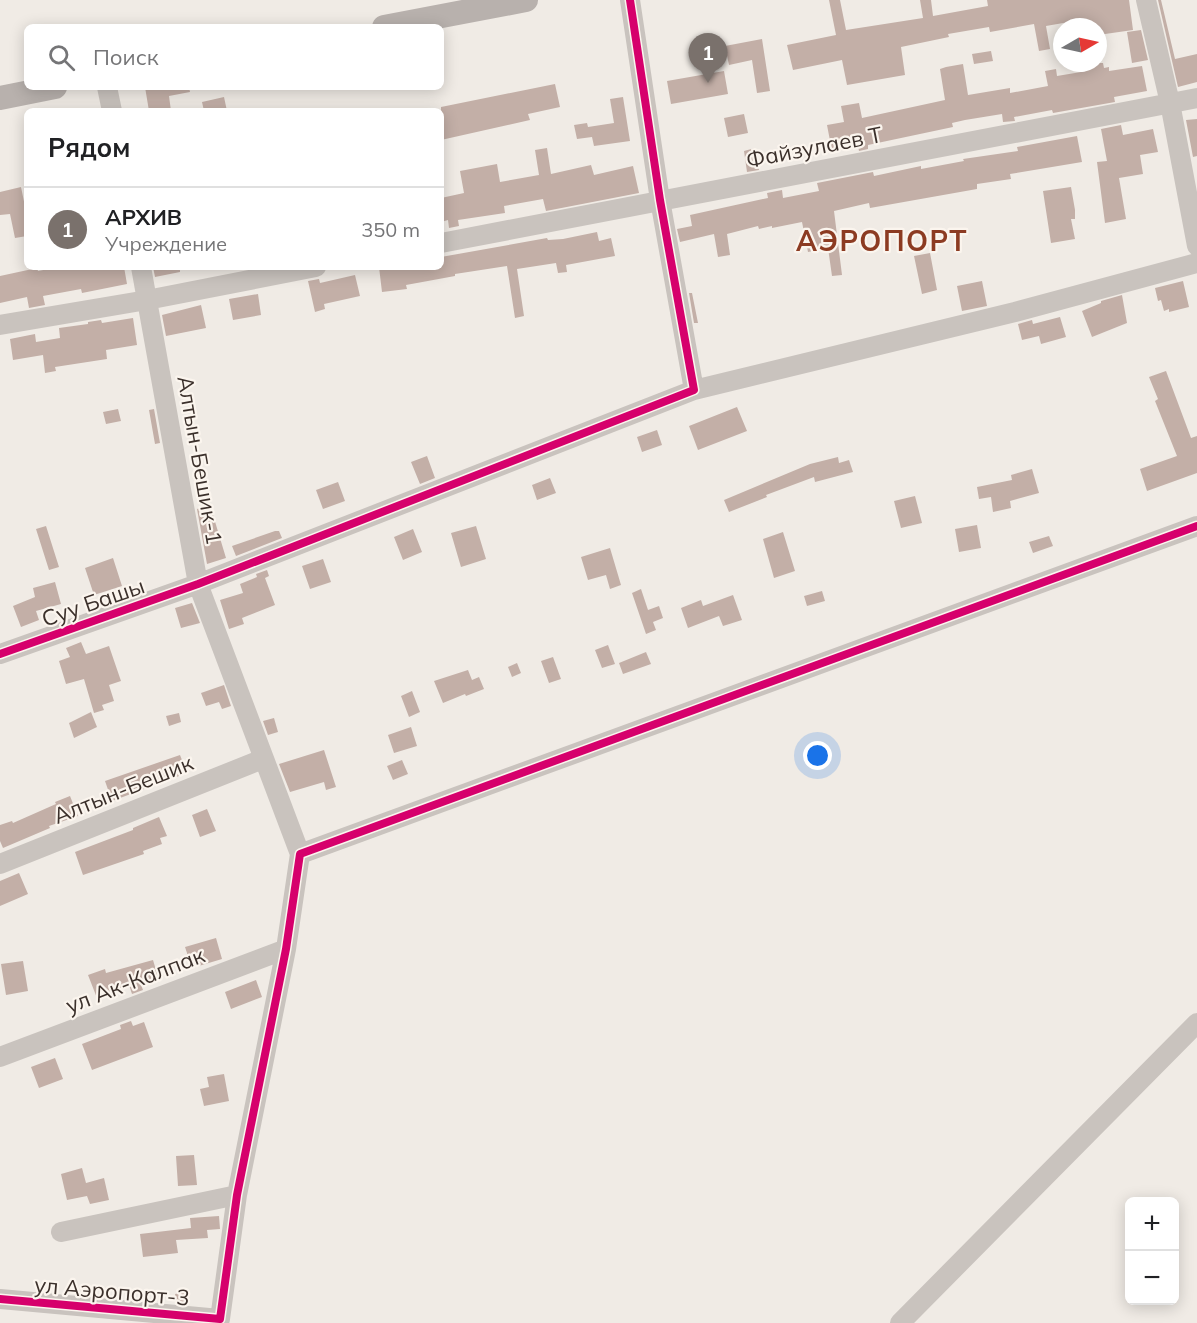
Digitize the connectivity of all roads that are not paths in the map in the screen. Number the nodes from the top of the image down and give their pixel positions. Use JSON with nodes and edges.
{"nodes":[{"id":1,"x":526,"y":0,"type":"edge"},
{"id":2,"x":630,"y":0,"type":"edge"},
{"id":3,"x":1146,"y":0,"type":"edge"},
{"id":4,"x":448,"y":8,"type":"edge"},
{"id":5,"x":394,"y":24,"type":"edge"},
{"id":6,"x":41,"y":90,"type":"edge"},
{"id":7,"x":108,"y":90,"type":"edge"},
{"id":8,"x":0,"y":98,"type":"edge"},
{"id":9,"x":1197,"y":98,"type":"edge"},
{"id":10,"x":1170,"y":104,"type":"junction"},
{"id":11,"x":111,"y":108,"type":"edge"},
{"id":12,"x":660,"y":200,"type":"junction"},
{"id":13,"x":444,"y":242,"type":"edge"},
{"id":14,"x":1197,"y":246,"type":"edge"},
{"id":15,"x":1197,"y":264,"type":"edge"},
{"id":16,"x":142,"y":270,"type":"edge"},
{"id":17,"x":301,"y":270,"type":"edge"},
{"id":18,"x":147,"y":300,"type":"junction"},
{"id":19,"x":0,"y":325,"type":"edge"},
{"id":20,"x":694,"y":390,"type":"junction"},
{"id":21,"x":1197,"y":526,"type":"edge"},
{"id":22,"x":198,"y":584,"type":"junction"},
{"id":23,"x":0,"y":654,"type":"edge"},
{"id":24,"x":263,"y":759,"type":"junction"},
{"id":25,"x":300,"y":854,"type":"junction"},
{"id":26,"x":0,"y":864,"type":"edge"},
{"id":27,"x":286,"y":949,"type":"junction"},
{"id":28,"x":1197,"y":1023,"type":"edge"},
{"id":29,"x":0,"y":1057,"type":"edge"},
{"id":30,"x":237,"y":1195,"type":"junction"},
{"id":31,"x":60,"y":1232,"type":"dead end"},
{"id":32,"x":0,"y":1299,"type":"edge"},
{"id":33,"x":900,"y":1323,"type":"edge"}],
"edges":[{"from":1,"to":4,"type":"main road"},
{"from":2,"to":12,"type":"street"},
{"from":3,"to":10,"type":"street"},
{"from":4,"to":5,"type":"main road"},
{"from":6,"to":8,"type":"main road"},
{"from":7,"to":11,"type":"street"},
{"from":9,"to":10,"type":"street","name":"Файзулаев Т"},
{"from":10,"to":12,"type":"street","name":"Файзулаев Т"},
{"from":10,"to":14,"type":"street"},
{"from":12,"to":13,"type":"street","name":"Файзулаев Т"},
{"from":12,"to":20,"type":"street"},
{"from":15,"to":20,"type":"street","name":"Суу Башы"},
{"from":16,"to":18,"type":"street","name":"Алтын-Бешик-1"},
{"from":17,"to":18,"type":"street"},
{"from":18,"to":19,"type":"street"},
{"from":18,"to":22,"type":"street","name":"Алтын-Бешик-1"},
{"from":20,"to":22,"type":"street","name":"Суу Башы"},
{"from":21,"to":25,"type":"street"},
{"from":22,"to":23,"type":"street","name":"Суу Башы"},
{"from":22,"to":24,"type":"street","name":"Алтын-Бешик-1"},
{"from":24,"to":25,"type":"street","name":"Алтын-Бешик-1"},
{"from":24,"to":26,"type":"street","name":"Алтын-Бешик"},
{"from":25,"to":27,"type":"street"},
{"from":27,"to":29,"type":"street","name":"ул Ак-Калпак"},
{"from":27,"to":30,"type":"street"},
{"from":28,"to":33,"type":"street"},
{"from":30,"to":31,"type":"street"},
{"from":30,"to":32,"type":"street","name":"ул Аэропорт-3"}]}
